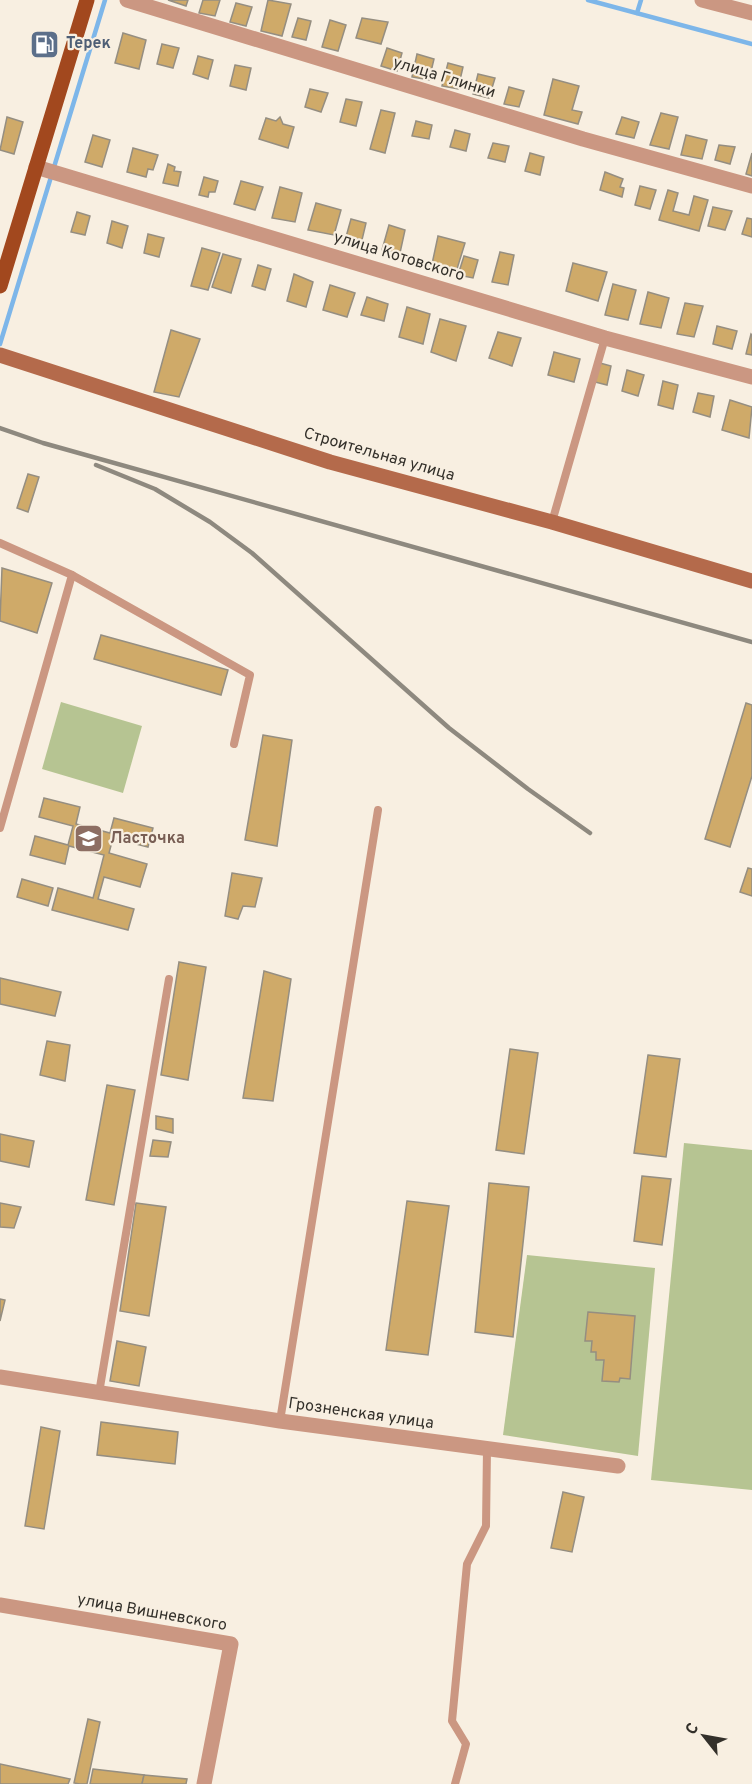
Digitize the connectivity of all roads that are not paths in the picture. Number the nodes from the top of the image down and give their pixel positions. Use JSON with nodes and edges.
{"nodes":[{"id":1,"x":87,"y":0,"type":"edge"},
{"id":2,"x":127,"y":0,"type":"edge"},
{"id":3,"x":702,"y":0,"type":"edge"},
{"id":4,"x":752,"y":13,"type":"edge"},
{"id":5,"x":36,"y":167,"type":"junction"},
{"id":6,"x":752,"y":186,"type":"edge"},
{"id":7,"x":0,"y":286,"type":"edge"},
{"id":8,"x":604,"y":338,"type":"junction"},
{"id":9,"x":0,"y":355,"type":"edge"},
{"id":10,"x":752,"y":377,"type":"edge"},
{"id":11,"x":552,"y":522,"type":"junction"},
{"id":12,"x":0,"y":543,"type":"edge"},
{"id":13,"x":72,"y":576,"type":"junction"},
{"id":14,"x":752,"y":581,"type":"edge"},
{"id":15,"x":234,"y":744,"type":"dead end"},
{"id":16,"x":378,"y":810,"type":"dead end"},
{"id":17,"x":0,"y":828,"type":"edge"},
{"id":18,"x":169,"y":979,"type":"dead end"},
{"id":19,"x":0,"y":1377,"type":"edge"},
{"id":20,"x":99,"y":1393,"type":"junction"},
{"id":21,"x":280,"y":1421,"type":"junction"},
{"id":22,"x":487,"y":1449,"type":"junction"},
{"id":23,"x":618,"y":1466,"type":"dead end"},
{"id":24,"x":0,"y":1605,"type":"edge"},
{"id":25,"x":204,"y":1784,"type":"edge"},
{"id":26,"x":455,"y":1784,"type":"edge"}],
"edges":[{"from":1,"to":5,"type":"main road"},
{"from":2,"to":6,"type":"street","name":"улица Глинки"},
{"from":3,"to":4,"type":"street"},
{"from":5,"to":7,"type":"main road"},
{"from":5,"to":8,"type":"street","name":"улица Котовского"},
{"from":8,"to":10,"type":"street","name":"улица Котовского"},
{"from":8,"to":11,"type":"lane"},
{"from":9,"to":11,"type":"street","name":"Строительная улица"},
{"from":11,"to":14,"type":"street","name":"Строительная улица"},
{"from":12,"to":13,"type":"lane"},
{"from":13,"to":15,"type":"lane"},
{"from":13,"to":17,"type":"lane"},
{"from":16,"to":21,"type":"lane"},
{"from":18,"to":20,"type":"lane"},
{"from":19,"to":20,"type":"street","name":"Грозненская улица"},
{"from":20,"to":21,"type":"street","name":"Грозненская улица"},
{"from":21,"to":22,"type":"street","name":"Грозненская улица"},
{"from":22,"to":23,"type":"street","name":"Грозненская улица"},
{"from":22,"to":26,"type":"lane"},
{"from":24,"to":25,"type":"street","name":"улица Вишневского"}]}
